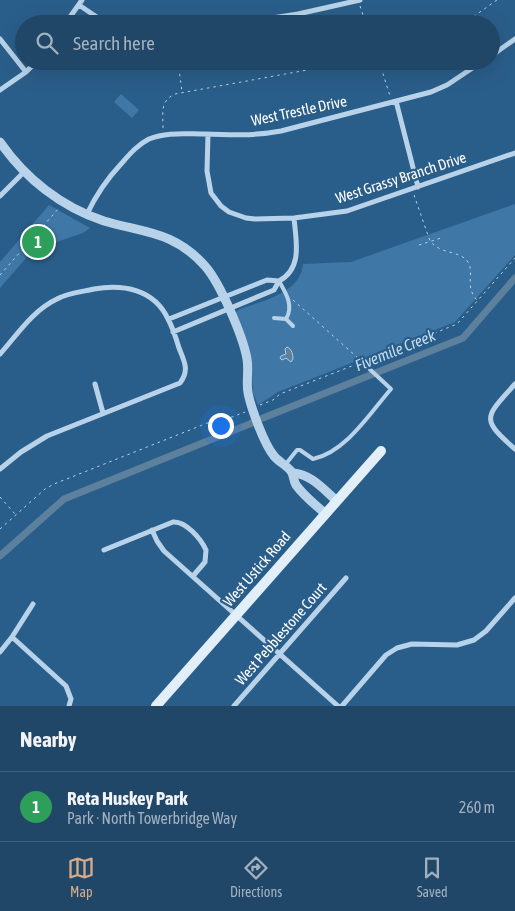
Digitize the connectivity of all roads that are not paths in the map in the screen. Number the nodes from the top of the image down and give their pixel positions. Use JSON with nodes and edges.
{"nodes":[{"id":1,"x":359,"y":0,"type":"edge"},
{"id":2,"x":80,"y":2,"type":"edge"},
{"id":3,"x":71,"y":15,"type":"edge"},
{"id":4,"x":96,"y":15,"type":"edge"},
{"id":5,"x":292,"y":15,"type":"edge"},
{"id":6,"x":0,"y":39,"type":"edge"},
{"id":7,"x":515,"y":39,"type":"edge"},
{"id":8,"x":500,"y":50,"type":"edge"},
{"id":9,"x":15,"y":58,"type":"edge"},
{"id":10,"x":470,"y":70,"type":"edge"},
{"id":11,"x":26,"y":72,"type":"edge"},
{"id":12,"x":0,"y":90,"type":"edge"},
{"id":13,"x":394,"y":102,"type":"junction"},
{"id":14,"x":208,"y":134,"type":"junction"},
{"id":15,"x":0,"y":142,"type":"edge"},
{"id":16,"x":515,"y":153,"type":"edge"},
{"id":17,"x":24,"y":172,"type":"junction"},
{"id":18,"x":415,"y":188,"type":"junction"},
{"id":19,"x":0,"y":196,"type":"edge"},
{"id":20,"x":87,"y":214,"type":"junction"},
{"id":21,"x":294,"y":218,"type":"junction"},
{"id":22,"x":279,"y":281,"type":"junction"},
{"id":23,"x":224,"y":297,"type":"junction"},
{"id":24,"x":228,"y":309,"type":"junction"},
{"id":25,"x":274,"y":318,"type":"dead end"},
{"id":26,"x":286,"y":318,"type":"junction"},
{"id":27,"x":168,"y":319,"type":"junction"},
{"id":28,"x":293,"y":326,"type":"dead end"},
{"id":29,"x":173,"y":332,"type":"junction"},
{"id":30,"x":0,"y":354,"type":"edge"},
{"id":31,"x":362,"y":362,"type":"road end"},
{"id":32,"x":95,"y":384,"type":"dead end"},
{"id":33,"x":515,"y":384,"type":"edge"},
{"id":34,"x":103,"y":413,"type":"junction"},
{"id":35,"x":515,"y":449,"type":"edge"},
{"id":36,"x":381,"y":451,"type":"dead end"},
{"id":37,"x":285,"y":466,"type":"junction"},
{"id":38,"x":0,"y":469,"type":"edge"},
{"id":39,"x":293,"y":473,"type":"junction"},
{"id":40,"x":336,"y":502,"type":"junction"},
{"id":41,"x":326,"y":514,"type":"junction"},
{"id":42,"x":152,"y":530,"type":"junction"},
{"id":43,"x":104,"y":550,"type":"dead end"},
{"id":44,"x":193,"y":576,"type":"junction"},
{"id":45,"x":346,"y":578,"type":"dead end"},
{"id":46,"x":515,"y":598,"type":"edge"},
{"id":47,"x":33,"y":604,"type":"dead end"},
{"id":48,"x":236,"y":615,"type":"junction"},
{"id":49,"x":12,"y":637,"type":"junction"},
{"id":50,"x":0,"y":652,"type":"edge"},
{"id":51,"x":280,"y":653,"type":"junction"},
{"id":52,"x":69,"y":706,"type":"edge"},
{"id":53,"x":156,"y":706,"type":"edge"},
{"id":54,"x":234,"y":706,"type":"edge"},
{"id":55,"x":340,"y":706,"type":"edge"}],
"edges":[{"from":1,"to":5,"type":"street"},
{"from":2,"to":3,"type":"street"},
{"from":2,"to":4,"type":"street"},
{"from":6,"to":9,"type":"street"},
{"from":7,"to":8,"type":"street"},
{"from":10,"to":13,"type":"street","name":"West Trestle Drive"},
{"from":11,"to":12,"type":"street"},
{"from":13,"to":14,"type":"street","name":"West Trestle Drive"},
{"from":13,"to":18,"type":"street"},
{"from":14,"to":20,"type":"street","name":"West Trestle Drive"},
{"from":14,"to":21,"type":"street","name":"West Grassy Branch Drive"},
{"from":15,"to":17,"type":"street"},
{"from":16,"to":18,"type":"street","name":"West Grassy Branch Drive"},
{"from":17,"to":19,"type":"street"},
{"from":17,"to":20,"type":"street"},
{"from":18,"to":21,"type":"street","name":"West Grassy Branch Drive"},
{"from":20,"to":23,"type":"street"},
{"from":21,"to":22,"type":"street"},
{"from":22,"to":23,"type":"street"},
{"from":22,"to":24,"type":"street"},
{"from":22,"to":26,"type":"lane"},
{"from":23,"to":24,"type":"street"},
{"from":23,"to":27,"type":"street"},
{"from":24,"to":29,"type":"street"},
{"from":24,"to":37,"type":"street"},
{"from":25,"to":26,"type":"lane"},
{"from":26,"to":28,"type":"lane"},
{"from":27,"to":29,"type":"street"},
{"from":27,"to":30,"type":"street"},
{"from":29,"to":34,"type":"street"},
{"from":31,"to":37,"type":"lane"},
{"from":32,"to":34,"type":"street"},
{"from":33,"to":35,"type":"street"},
{"from":34,"to":38,"type":"street"},
{"from":36,"to":40,"type":"main road","name":"West Ustick Road"},
{"from":37,"to":39,"type":"street"},
{"from":39,"to":40,"type":"street"},
{"from":39,"to":41,"type":"street"},
{"from":40,"to":41,"type":"main road","name":"West Ustick Road"},
{"from":41,"to":48,"type":"main road","name":"West Ustick Road"},
{"from":42,"to":43,"type":"street"},
{"from":42,"to":44,"type":"street"},
{"from":42,"to":44,"type":"street"},
{"from":44,"to":48,"type":"street"},
{"from":45,"to":51,"type":"street","name":"West Pebblestone Court"},
{"from":46,"to":55,"type":"street"},
{"from":47,"to":49,"type":"street"},
{"from":48,"to":51,"type":"street"},
{"from":48,"to":53,"type":"main road","name":"West Ustick Road"},
{"from":49,"to":50,"type":"street"},
{"from":49,"to":52,"type":"street"},
{"from":51,"to":54,"type":"street","name":"West Pebblestone Court"},
{"from":51,"to":55,"type":"street"}]}
